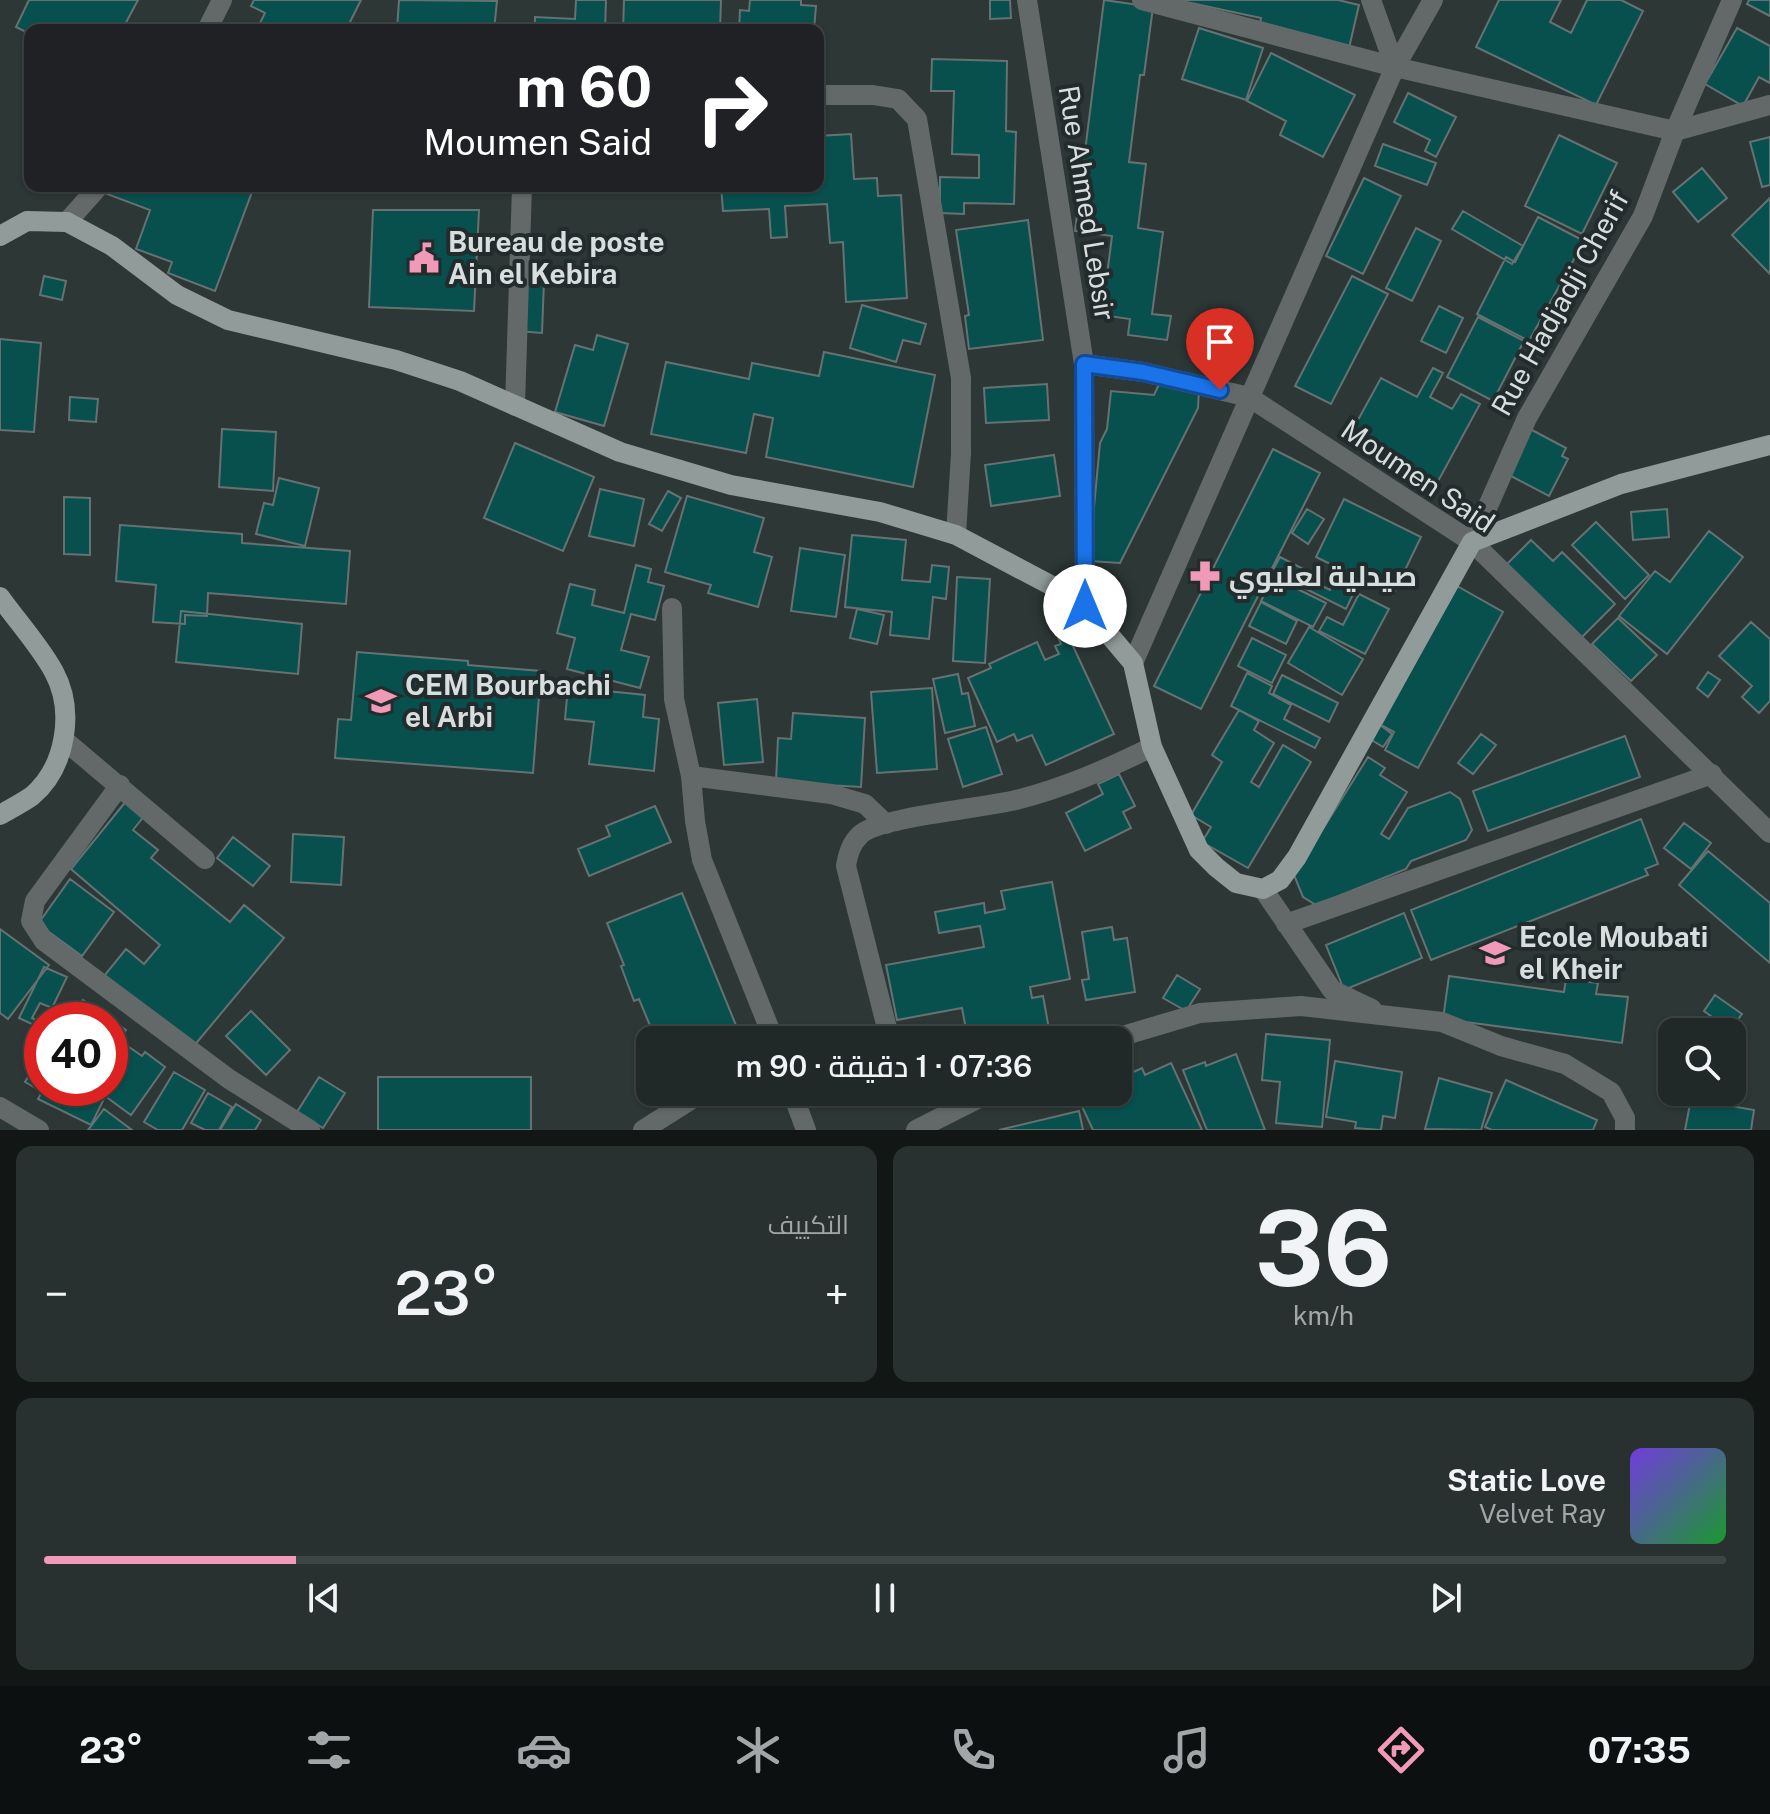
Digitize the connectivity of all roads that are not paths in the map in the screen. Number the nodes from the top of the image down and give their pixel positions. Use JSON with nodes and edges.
{"nodes":[{"id":1,"x":222,"y":0,"type":"edge"},
{"id":2,"x":1027,"y":0,"type":"edge"},
{"id":3,"x":1142,"y":0,"type":"edge"},
{"id":4,"x":1371,"y":0,"type":"edge"},
{"id":5,"x":1433,"y":0,"type":"edge"},
{"id":6,"x":1732,"y":0,"type":"edge"},
{"id":7,"x":210,"y":24,"type":"edge"},
{"id":8,"x":1395,"y":67,"type":"junction"},
{"id":9,"x":824,"y":95,"type":"edge"},
{"id":10,"x":1770,"y":105,"type":"edge"},
{"id":11,"x":1675,"y":131,"type":"junction"},
{"id":12,"x":94,"y":192,"type":"edge"},
{"id":13,"x":522,"y":192,"type":"edge"},
{"id":14,"x":67,"y":222,"type":"junction"},
{"id":15,"x":0,"y":236,"type":"edge"},
{"id":16,"x":1084,"y":364,"type":"junction"},
{"id":17,"x":1249,"y":397,"type":"junction"},
{"id":18,"x":515,"y":406,"type":"junction"},
{"id":19,"x":1770,"y":445,"type":"edge"},
{"id":20,"x":956,"y":535,"type":"junction"},
{"id":21,"x":1472,"y":542,"type":"junction"},
{"id":22,"x":0,"y":597,"type":"edge"},
{"id":23,"x":1085,"y":606,"type":"junction"},
{"id":24,"x":672,"y":608,"type":"dead end"},
{"id":25,"x":1133,"y":663,"type":"junction"},
{"id":26,"x":64,"y":740,"type":"junction"},
{"id":27,"x":1152,"y":747,"type":"junction"},
{"id":28,"x":1712,"y":774,"type":"junction"},
{"id":29,"x":691,"y":776,"type":"junction"},
{"id":30,"x":120,"y":785,"type":"junction"},
{"id":31,"x":0,"y":815,"type":"edge"},
{"id":32,"x":886,"y":824,"type":"junction"},
{"id":33,"x":1770,"y":833,"type":"edge"},
{"id":34,"x":205,"y":859,"type":"dead end"},
{"id":35,"x":1263,"y":889,"type":"junction"},
{"id":36,"x":1286,"y":924,"type":"junction"},
{"id":37,"x":1442,"y":1022,"type":"junction"},
{"id":38,"x":768,"y":1026,"type":"edge"},
{"id":39,"x":886,"y":1026,"type":"edge"},
{"id":40,"x":1132,"y":1033,"type":"edge"},
{"id":41,"x":681,"y":1106,"type":"edge"},
{"id":42,"x":797,"y":1106,"type":"edge"},
{"id":43,"x":963,"y":1106,"type":"edge"},
{"id":44,"x":0,"y":1107,"type":"edge"},
{"id":45,"x":39,"y":1130,"type":"edge"},
{"id":46,"x":310,"y":1130,"type":"edge"},
{"id":47,"x":643,"y":1130,"type":"edge"},
{"id":48,"x":806,"y":1130,"type":"edge"},
{"id":49,"x":916,"y":1130,"type":"edge"},
{"id":50,"x":1625,"y":1130,"type":"edge"}],
"edges":[{"from":1,"to":7,"type":"street"},
{"from":2,"to":16,"type":"street","name":"Rue Ahmed Lebsir"},
{"from":3,"to":8,"type":"street"},
{"from":4,"to":8,"type":"street"},
{"from":5,"to":8,"type":"street"},
{"from":6,"to":11,"type":"street","name":"Rue Hadjadji Cherif"},
{"from":8,"to":11,"type":"street"},
{"from":8,"to":17,"type":"street"},
{"from":9,"to":20,"type":"street"},
{"from":10,"to":11,"type":"street"},
{"from":11,"to":21,"type":"street","name":"Rue Hadjadji Cherif"},
{"from":12,"to":14,"type":"street"},
{"from":13,"to":18,"type":"street"},
{"from":14,"to":15,"type":"main road"},
{"from":14,"to":18,"type":"main road"},
{"from":16,"to":17,"type":"street","name":"Moumen Said"},
{"from":16,"to":23,"type":"street","name":"Rue Ahmed Lebsir"},
{"from":17,"to":21,"type":"street","name":"Moumen Said"},
{"from":17,"to":25,"type":"street"},
{"from":18,"to":20,"type":"main road"},
{"from":19,"to":21,"type":"main road"},
{"from":20,"to":23,"type":"main road"},
{"from":21,"to":28,"type":"street","name":"Moumen Said"},
{"from":21,"to":35,"type":"main road"},
{"from":22,"to":26,"type":"main road"},
{"from":23,"to":25,"type":"main road"},
{"from":24,"to":29,"type":"street"},
{"from":25,"to":27,"type":"main road"},
{"from":26,"to":30,"type":"street"},
{"from":26,"to":31,"type":"main road"},
{"from":27,"to":32,"type":"street"},
{"from":27,"to":35,"type":"main road"},
{"from":28,"to":33,"type":"street","name":"Moumen Said"},
{"from":28,"to":36,"type":"street"},
{"from":29,"to":32,"type":"street"},
{"from":29,"to":38,"type":"street"},
{"from":30,"to":34,"type":"street"},
{"from":30,"to":46,"type":"street"},
{"from":32,"to":39,"type":"street"},
{"from":35,"to":36,"type":"street"},
{"from":36,"to":37,"type":"street"},
{"from":37,"to":40,"type":"street"},
{"from":37,"to":50,"type":"street"},
{"from":41,"to":47,"type":"street"},
{"from":42,"to":48,"type":"street"},
{"from":43,"to":49,"type":"street"},
{"from":44,"to":45,"type":"street"}]}
